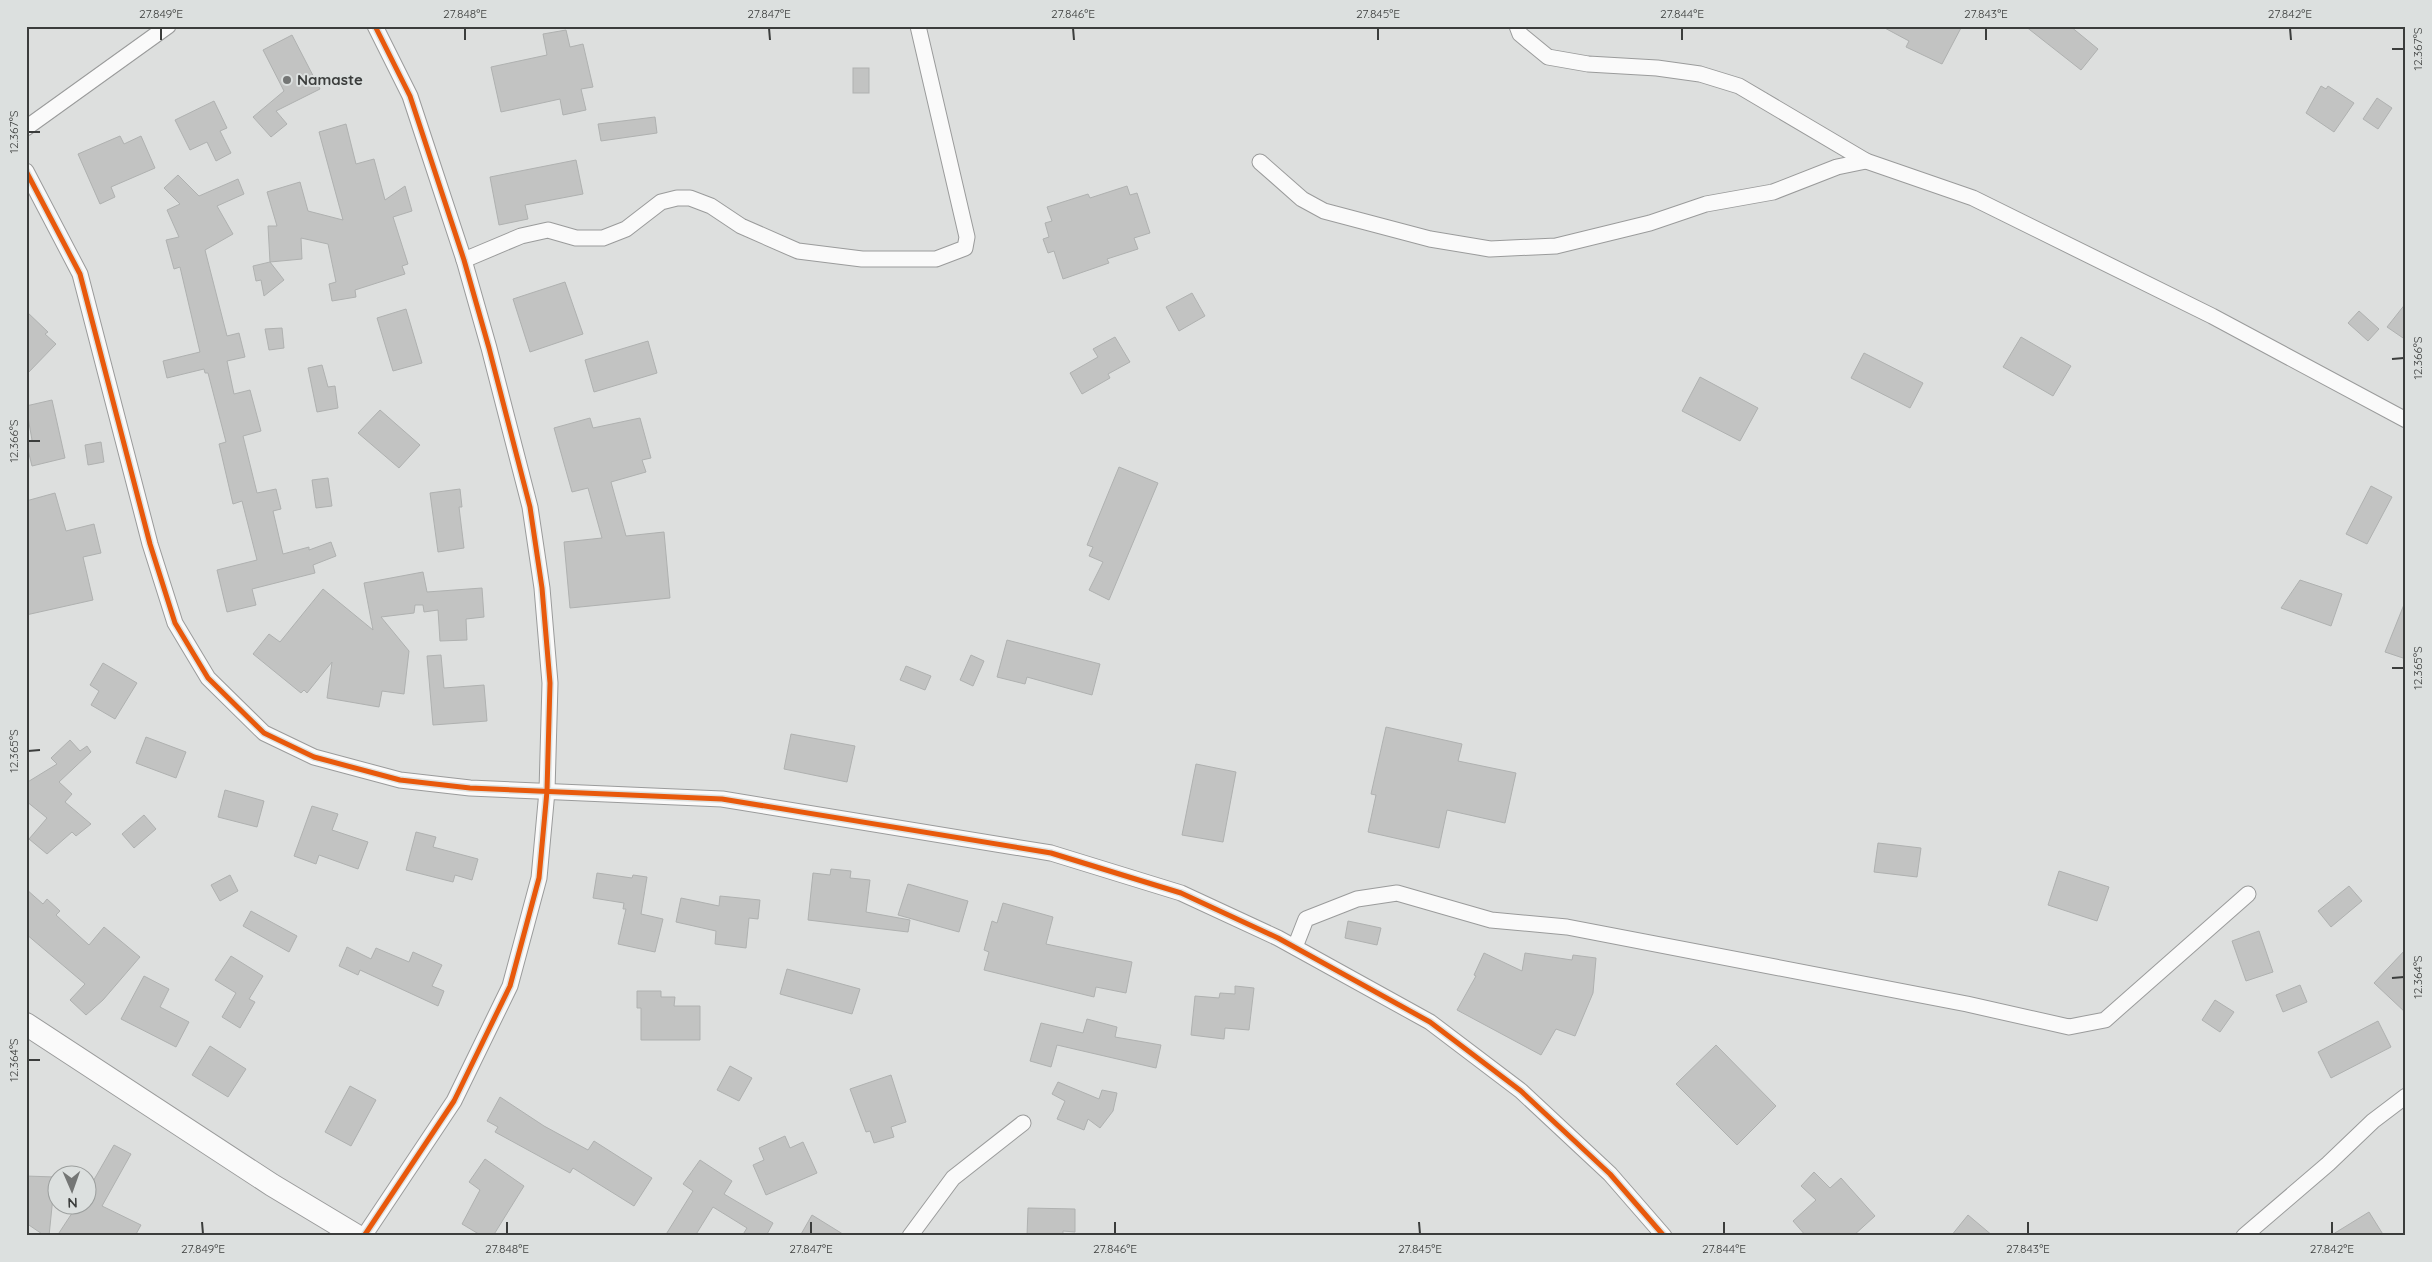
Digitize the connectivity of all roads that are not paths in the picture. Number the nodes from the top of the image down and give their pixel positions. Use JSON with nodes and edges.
{"nodes":[{"id":1,"x":168,"y":26,"type":"edge"},
{"id":2,"x":374,"y":26,"type":"edge"},
{"id":3,"x":918,"y":26,"type":"edge"},
{"id":4,"x":1517,"y":26,"type":"edge"},
{"id":5,"x":26,"y":128,"type":"edge"},
{"id":6,"x":1866,"y":161,"type":"junction"},
{"id":7,"x":1260,"y":162,"type":"dead end"},
{"id":8,"x":26,"y":171,"type":"edge"},
{"id":9,"x":464,"y":260,"type":"junction"},
{"id":10,"x":2406,"y":420,"type":"edge"},
{"id":11,"x":547,"y":791,"type":"junction"},
{"id":12,"x":2248,"y":894,"type":"dead end"},
{"id":13,"x":1295,"y":947,"type":"junction"},
{"id":14,"x":26,"y":1024,"type":"edge"},
{"id":15,"x":2406,"y":1096,"type":"edge"},
{"id":16,"x":1023,"y":1123,"type":"dead end"},
{"id":17,"x":357,"y":1236,"type":"edge"},
{"id":18,"x":364,"y":1236,"type":"edge"},
{"id":19,"x":910,"y":1236,"type":"edge"},
{"id":20,"x":1664,"y":1236,"type":"edge"},
{"id":21,"x":2244,"y":1236,"type":"edge"}],
"edges":[{"from":1,"to":5,"type":"street"},
{"from":2,"to":9,"type":"street"},
{"from":3,"to":9,"type":"street"},
{"from":4,"to":6,"type":"street"},
{"from":6,"to":7,"type":"street"},
{"from":6,"to":10,"type":"street"},
{"from":8,"to":11,"type":"street"},
{"from":9,"to":11,"type":"street"},
{"from":11,"to":13,"type":"street"},
{"from":11,"to":18,"type":"street"},
{"from":12,"to":13,"type":"street"},
{"from":13,"to":20,"type":"street"},
{"from":14,"to":17,"type":"street"},
{"from":15,"to":21,"type":"street"},
{"from":16,"to":19,"type":"street"}]}
